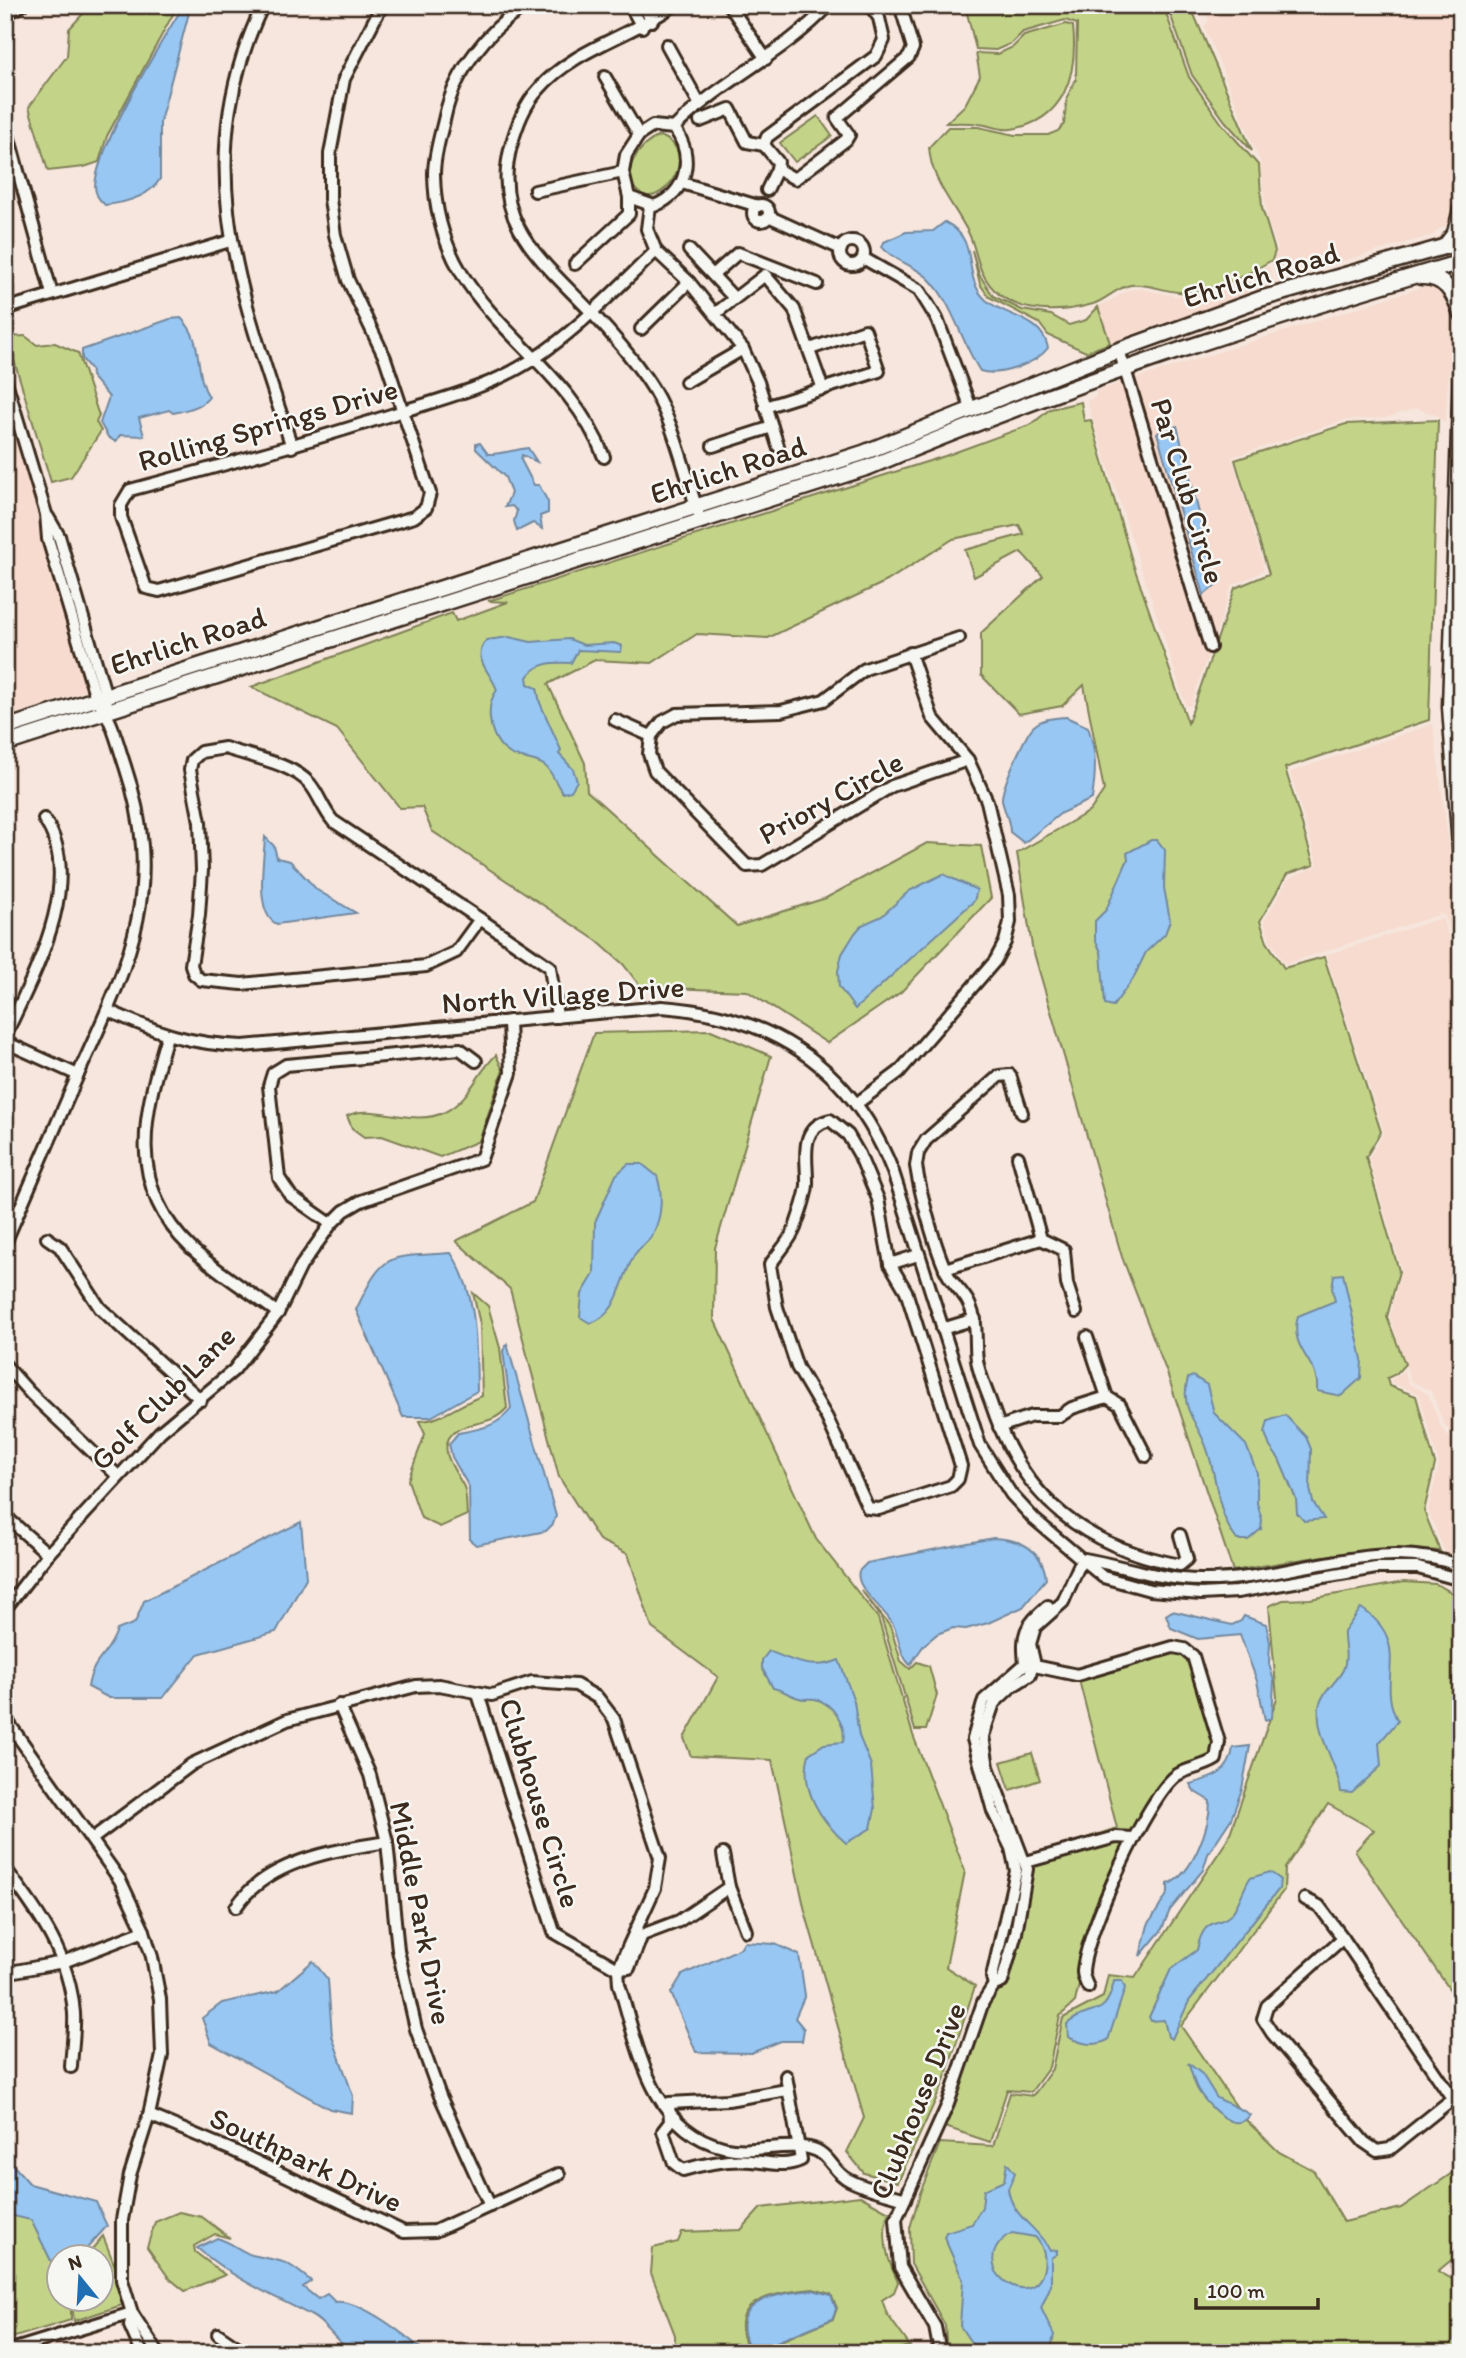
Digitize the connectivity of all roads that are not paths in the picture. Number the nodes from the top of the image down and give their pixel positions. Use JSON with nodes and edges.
{"nodes":[{"id":1,"x":22,"y":5,"type":"edge"},
{"id":2,"x":263,"y":5,"type":"edge"},
{"id":3,"x":382,"y":5,"type":"edge"},
{"id":4,"x":630,"y":5,"type":"edge"},
{"id":5,"x":642,"y":5,"type":"edge"},
{"id":6,"x":674,"y":5,"type":"edge"},
{"id":7,"x":729,"y":5,"type":"edge"},
{"id":8,"x":870,"y":5,"type":"edge"},
{"id":9,"x":900,"y":5,"type":"edge"},
{"id":10,"x":827,"y":6,"type":"edge"},
{"id":11,"x":522,"y":7,"type":"edge"},
{"id":12,"x":5,"y":15,"type":"edge"},
{"id":13,"x":647,"y":24,"type":"junction"},
{"id":14,"x":667,"y":45,"type":"dead end"},
{"id":15,"x":766,"y":59,"type":"junction"},
{"id":16,"x":605,"y":77,"type":"dead end"},
{"id":17,"x":699,"y":103,"type":"junction"},
{"id":18,"x":700,"y":121,"type":"dead end"},
{"id":19,"x":5,"y":124,"type":"edge"},
{"id":20,"x":674,"y":128,"type":"junction"},
{"id":21,"x":639,"y":135,"type":"junction"},
{"id":22,"x":766,"y":141,"type":"junction"},
{"id":23,"x":777,"y":169,"type":"junction"},
{"id":24,"x":623,"y":172,"type":"junction"},
{"id":25,"x":682,"y":183,"type":"junction"},
{"id":26,"x":767,"y":190,"type":"dead end"},
{"id":27,"x":535,"y":191,"type":"dead end"},
{"id":28,"x":629,"y":197,"type":"junction"},
{"id":29,"x":650,"y":206,"type":"junction"},
{"id":30,"x":1461,"y":209,"type":"edge"},
{"id":31,"x":230,"y":241,"type":"junction"},
{"id":32,"x":1461,"y":242,"type":"edge"},
{"id":33,"x":1444,"y":247,"type":"junction"},
{"id":34,"x":841,"y":249,"type":"junction"},
{"id":35,"x":689,"y":250,"type":"dead end"},
{"id":36,"x":656,"y":251,"type":"junction"},
{"id":37,"x":863,"y":258,"type":"junction"},
{"id":38,"x":1461,"y":262,"type":"edge"},
{"id":39,"x":575,"y":264,"type":"dead end"},
{"id":40,"x":768,"y":271,"type":"junction"},
{"id":41,"x":713,"y":275,"type":"junction"},
{"id":42,"x":1409,"y":277,"type":"junction"},
{"id":43,"x":690,"y":282,"type":"junction"},
{"id":44,"x":817,"y":284,"type":"dead end"},
{"id":45,"x":52,"y":294,"type":"junction"},
{"id":46,"x":734,"y":298,"type":"junction"},
{"id":47,"x":5,"y":309,"type":"edge"},
{"id":48,"x":591,"y":312,"type":"junction"},
{"id":49,"x":716,"y":313,"type":"junction"},
{"id":50,"x":1461,"y":314,"type":"edge"},
{"id":51,"x":641,"y":329,"type":"dead end"},
{"id":52,"x":743,"y":349,"type":"junction"},
{"id":53,"x":810,"y":349,"type":"junction"},
{"id":54,"x":1119,"y":350,"type":"junction"},
{"id":55,"x":534,"y":359,"type":"junction"},
{"id":56,"x":1124,"y":368,"type":"junction"},
{"id":57,"x":1461,"y":370,"type":"edge"},
{"id":58,"x":5,"y":378,"type":"edge"},
{"id":59,"x":686,"y":382,"type":"dead end"},
{"id":60,"x":824,"y":389,"type":"junction"},
{"id":61,"x":765,"y":407,"type":"junction"},
{"id":62,"x":971,"y":408,"type":"junction"},
{"id":63,"x":403,"y":411,"type":"junction"},
{"id":64,"x":772,"y":427,"type":"junction"},
{"id":65,"x":713,"y":446,"type":"dead end"},
{"id":66,"x":778,"y":446,"type":"dead end"},
{"id":67,"x":292,"y":447,"type":"junction"},
{"id":68,"x":604,"y":457,"type":"dead end"},
{"id":69,"x":699,"y":515,"type":"junction"},
{"id":70,"x":1457,"y":526,"type":"edge"},
{"id":71,"x":959,"y":638,"type":"dead end"},
{"id":72,"x":1210,"y":647,"type":"dead end"},
{"id":73,"x":911,"y":653,"type":"junction"},
{"id":74,"x":102,"y":696,"type":"junction"},
{"id":75,"x":106,"y":711,"type":"junction"},
{"id":76,"x":615,"y":720,"type":"dead end"},
{"id":77,"x":5,"y":728,"type":"edge"},
{"id":78,"x":651,"y":736,"type":"junction"},
{"id":79,"x":5,"y":744,"type":"edge"},
{"id":80,"x":968,"y":760,"type":"junction"},
{"id":81,"x":44,"y":819,"type":"dead end"},
{"id":82,"x":1458,"y":819,"type":"edge"},
{"id":83,"x":1461,"y":860,"type":"edge"},
{"id":84,"x":481,"y":919,"type":"junction"},
{"id":85,"x":109,"y":1011,"type":"junction"},
{"id":86,"x":557,"y":1017,"type":"junction"},
{"id":87,"x":509,"y":1021,"type":"junction"},
{"id":88,"x":5,"y":1036,"type":"edge"},
{"id":89,"x":167,"y":1037,"type":"junction"},
{"id":90,"x":5,"y":1042,"type":"edge"},
{"id":91,"x":476,"y":1061,"type":"dead end"},
{"id":92,"x":78,"y":1075,"type":"junction"},
{"id":93,"x":856,"y":1104,"type":"junction"},
{"id":94,"x":1022,"y":1113,"type":"dead end"},
{"id":95,"x":1018,"y":1157,"type":"dead end"},
{"id":96,"x":331,"y":1224,"type":"junction"},
{"id":97,"x":47,"y":1238,"type":"dead end"},
{"id":98,"x":1041,"y":1239,"type":"junction"},
{"id":99,"x":5,"y":1243,"type":"edge"},
{"id":100,"x":918,"y":1255,"type":"junction"},
{"id":101,"x":890,"y":1264,"type":"junction"},
{"id":102,"x":945,"y":1269,"type":"junction"},
{"id":103,"x":1076,"y":1312,"type":"dead end"},
{"id":104,"x":278,"y":1313,"type":"junction"},
{"id":105,"x":975,"y":1319,"type":"junction"},
{"id":106,"x":942,"y":1329,"type":"junction"},
{"id":107,"x":1087,"y":1336,"type":"dead end"},
{"id":108,"x":5,"y":1365,"type":"edge"},
{"id":109,"x":1107,"y":1397,"type":"junction"},
{"id":110,"x":201,"y":1400,"type":"junction"},
{"id":111,"x":999,"y":1427,"type":"junction"},
{"id":112,"x":1146,"y":1456,"type":"dead end"},
{"id":113,"x":118,"y":1476,"type":"junction"},
{"id":114,"x":5,"y":1516,"type":"edge"},
{"id":115,"x":1180,"y":1535,"type":"dead end"},
{"id":116,"x":48,"y":1554,"type":"junction"},
{"id":117,"x":1082,"y":1559,"type":"junction"},
{"id":118,"x":1461,"y":1566,"type":"edge"},
{"id":119,"x":1461,"y":1580,"type":"edge"},
{"id":120,"x":5,"y":1609,"type":"edge"},
{"id":121,"x":1029,"y":1665,"type":"junction"},
{"id":122,"x":478,"y":1694,"type":"junction"},
{"id":123,"x":339,"y":1705,"type":"junction"},
{"id":124,"x":5,"y":1718,"type":"edge"},
{"id":125,"x":1132,"y":1838,"type":"junction"},
{"id":126,"x":92,"y":1839,"type":"junction"},
{"id":127,"x":387,"y":1842,"type":"junction"},
{"id":128,"x":723,"y":1854,"type":"dead end"},
{"id":129,"x":1026,"y":1862,"type":"junction"},
{"id":130,"x":5,"y":1868,"type":"edge"},
{"id":131,"x":729,"y":1887,"type":"junction"},
{"id":132,"x":1306,"y":1899,"type":"dead end"},
{"id":133,"x":236,"y":1907,"type":"dead end"},
{"id":134,"x":144,"y":1931,"type":"junction"},
{"id":135,"x":746,"y":1931,"type":"dead end"},
{"id":136,"x":1010,"y":1932,"type":"junction"},
{"id":137,"x":1343,"y":1938,"type":"junction"},
{"id":138,"x":63,"y":1962,"type":"junction"},
{"id":139,"x":618,"y":1969,"type":"junction"},
{"id":140,"x":5,"y":1973,"type":"edge"},
{"id":141,"x":1088,"y":1987,"type":"dead end"},
{"id":142,"x":71,"y":2067,"type":"dead end"},
{"id":143,"x":786,"y":2076,"type":"dead end"},
{"id":144,"x":787,"y":2090,"type":"junction"},
{"id":145,"x":1456,"y":2095,"type":"edge"},
{"id":146,"x":149,"y":2115,"type":"junction"},
{"id":147,"x":668,"y":2115,"type":"junction"},
{"id":148,"x":801,"y":2147,"type":"junction"},
{"id":149,"x":559,"y":2174,"type":"dead end"},
{"id":150,"x":905,"y":2199,"type":"junction"},
{"id":151,"x":490,"y":2206,"type":"junction"},
{"id":152,"x":132,"y":2313,"type":"junction"},
{"id":153,"x":218,"y":2334,"type":"dead end"},
{"id":154,"x":5,"y":2352,"type":"edge"},
{"id":155,"x":142,"y":2353,"type":"edge"},
{"id":156,"x":158,"y":2353,"type":"edge"},
{"id":157,"x":246,"y":2353,"type":"edge"},
{"id":158,"x":940,"y":2353,"type":"edge"}],
"edges":[{"from":1,"to":12,"type":"street"},
{"from":2,"to":31,"type":"street"},
{"from":3,"to":63,"type":"street"},
{"from":4,"to":13,"type":"street"},
{"from":5,"to":13,"type":"street"},
{"from":6,"to":13,"type":"street"},
{"from":7,"to":15,"type":"street"},
{"from":8,"to":22,"type":"street"},
{"from":9,"to":23,"type":"street"},
{"from":10,"to":15,"type":"street"},
{"from":11,"to":55,"type":"street"},
{"from":13,"to":48,"type":"street"},
{"from":14,"to":17,"type":"street"},
{"from":15,"to":17,"type":"street"},
{"from":16,"to":21,"type":"street"},
{"from":17,"to":20,"type":"street"},
{"from":18,"to":22,"type":"street"},
{"from":19,"to":45,"type":"street"},
{"from":20,"to":21,"type":"street"},
{"from":20,"to":25,"type":"street"},
{"from":21,"to":24,"type":"street"},
{"from":22,"to":23,"type":"street"},
{"from":23,"to":26,"type":"street"},
{"from":24,"to":27,"type":"street"},
{"from":24,"to":28,"type":"street"},
{"from":25,"to":29,"type":"street"},
{"from":25,"to":34,"type":"street"},
{"from":28,"to":29,"type":"street"},
{"from":28,"to":39,"type":"street"},
{"from":29,"to":36,"type":"street"},
{"from":30,"to":33,"type":"main road"},
{"from":31,"to":45,"type":"street"},
{"from":31,"to":67,"type":"street"},
{"from":32,"to":33,"type":"main road","name":"Ehrlich Road"},
{"from":33,"to":54,"type":"main road","name":"Ehrlich Road"},
{"from":34,"to":37,"type":"street"},
{"from":34,"to":37,"type":"street"},
{"from":35,"to":41,"type":"street"},
{"from":36,"to":43,"type":"street"},
{"from":36,"to":48,"type":"street","name":"Rolling Springs Drive"},
{"from":37,"to":62,"type":"street"},
{"from":38,"to":42,"type":"main road","name":"Ehrlich Road"},
{"from":40,"to":41,"type":"street"},
{"from":40,"to":44,"type":"street"},
{"from":40,"to":46,"type":"street"},
{"from":40,"to":53,"type":"street"},
{"from":41,"to":46,"type":"street"},
{"from":42,"to":50,"type":"main road"},
{"from":42,"to":56,"type":"main road","name":"Ehrlich Road"},
{"from":43,"to":49,"type":"street"},
{"from":43,"to":51,"type":"street"},
{"from":45,"to":47,"type":"street"},
{"from":46,"to":49,"type":"street"},
{"from":48,"to":55,"type":"street","name":"Rolling Springs Drive"},
{"from":48,"to":69,"type":"street"},
{"from":49,"to":52,"type":"street"},
{"from":52,"to":59,"type":"street"},
{"from":52,"to":61,"type":"street"},
{"from":53,"to":60,"type":"street"},
{"from":53,"to":60,"type":"street"},
{"from":54,"to":56,"type":"street","name":"Par Club Circle"},
{"from":54,"to":62,"type":"main road","name":"Ehrlich Road"},
{"from":55,"to":63,"type":"street","name":"Rolling Springs Drive"},
{"from":55,"to":68,"type":"street"},
{"from":56,"to":69,"type":"main road","name":"Ehrlich Road"},
{"from":56,"to":72,"type":"street","name":"Par Club Circle"},
{"from":57,"to":70,"type":"main road"},
{"from":58,"to":74,"type":"street"},
{"from":60,"to":61,"type":"street"},
{"from":61,"to":64,"type":"street"},
{"from":62,"to":69,"type":"main road","name":"Ehrlich Road"},
{"from":63,"to":67,"type":"street","name":"Rolling Springs Drive"},
{"from":63,"to":67,"type":"street","name":"Rolling Springs Drive"},
{"from":64,"to":65,"type":"street"},
{"from":64,"to":66,"type":"street"},
{"from":69,"to":74,"type":"main road","name":"Ehrlich Road"},
{"from":69,"to":75,"type":"main road","name":"Ehrlich Road"},
{"from":70,"to":82,"type":"main road"},
{"from":71,"to":73,"type":"street"},
{"from":73,"to":78,"type":"street"},
{"from":73,"to":80,"type":"street"},
{"from":74,"to":75,"type":"street"},
{"from":74,"to":77,"type":"main road","name":"Ehrlich Road"},
{"from":75,"to":79,"type":"main road","name":"Ehrlich Road"},
{"from":75,"to":85,"type":"street"},
{"from":76,"to":78,"type":"street"},
{"from":78,"to":80,"type":"street","name":"Priory Circle"},
{"from":80,"to":93,"type":"street"},
{"from":81,"to":88,"type":"street"},
{"from":82,"to":83,"type":"main road"},
{"from":84,"to":84,"type":"street"},
{"from":84,"to":86,"type":"street"},
{"from":85,"to":89,"type":"street","name":"North Village Drive"},
{"from":85,"to":92,"type":"street"},
{"from":86,"to":87,"type":"street","name":"North Village Drive"},
{"from":86,"to":93,"type":"street","name":"North Village Drive"},
{"from":87,"to":89,"type":"street","name":"North Village Drive"},
{"from":87,"to":96,"type":"street","name":"Golf Club Lane"},
{"from":89,"to":104,"type":"street"},
{"from":90,"to":92,"type":"street"},
{"from":91,"to":96,"type":"street"},
{"from":92,"to":99,"type":"street"},
{"from":93,"to":100,"type":"street","name":"North Village Drive"},
{"from":94,"to":102,"type":"street"},
{"from":95,"to":98,"type":"street"},
{"from":96,"to":104,"type":"street","name":"Golf Club Lane"},
{"from":97,"to":110,"type":"street"},
{"from":98,"to":102,"type":"street"},
{"from":98,"to":103,"type":"street"},
{"from":100,"to":101,"type":"street"},
{"from":100,"to":106,"type":"street","name":"North Village Drive"},
{"from":101,"to":101,"type":"street"},
{"from":102,"to":105,"type":"street"},
{"from":104,"to":110,"type":"street","name":"Golf Club Lane"},
{"from":105,"to":106,"type":"street"},
{"from":105,"to":111,"type":"street"},
{"from":106,"to":117,"type":"street","name":"North Village Drive"},
{"from":107,"to":109,"type":"street"},
{"from":108,"to":113,"type":"street"},
{"from":109,"to":111,"type":"street"},
{"from":109,"to":112,"type":"street"},
{"from":110,"to":113,"type":"street","name":"Golf Club Lane"},
{"from":111,"to":115,"type":"street"},
{"from":113,"to":116,"type":"street","name":"Golf Club Lane"},
{"from":114,"to":116,"type":"street"},
{"from":116,"to":120,"type":"street","name":"Golf Club Lane"},
{"from":117,"to":118,"type":"street","name":"North Village Drive"},
{"from":117,"to":119,"type":"street","name":"North Village Drive"},
{"from":117,"to":121,"type":"street"},
{"from":121,"to":125,"type":"street"},
{"from":121,"to":129,"type":"street","name":"Clubhouse Drive"},
{"from":121,"to":136,"type":"street","name":"Clubhouse Drive"},
{"from":122,"to":123,"type":"street"},
{"from":122,"to":139,"type":"street","name":"Clubhouse Circle"},
{"from":122,"to":139,"type":"street","name":"Clubhouse Circle"},
{"from":123,"to":126,"type":"street"},
{"from":123,"to":127,"type":"street","name":"Middle Park Drive"},
{"from":124,"to":126,"type":"street"},
{"from":125,"to":129,"type":"street"},
{"from":125,"to":141,"type":"street"},
{"from":126,"to":134,"type":"street"},
{"from":127,"to":133,"type":"street"},
{"from":127,"to":151,"type":"street","name":"Middle Park Drive"},
{"from":128,"to":131,"type":"street"},
{"from":129,"to":136,"type":"street","name":"Clubhouse Drive"},
{"from":130,"to":138,"type":"street"},
{"from":131,"to":135,"type":"street"},
{"from":131,"to":139,"type":"street"},
{"from":132,"to":137,"type":"street"},
{"from":134,"to":138,"type":"street"},
{"from":134,"to":146,"type":"street"},
{"from":136,"to":150,"type":"street","name":"Clubhouse Drive"},
{"from":137,"to":145,"type":"street"},
{"from":137,"to":145,"type":"street"},
{"from":138,"to":140,"type":"street"},
{"from":138,"to":142,"type":"street"},
{"from":139,"to":147,"type":"street"},
{"from":143,"to":144,"type":"street"},
{"from":144,"to":147,"type":"street"},
{"from":144,"to":148,"type":"street"},
{"from":146,"to":151,"type":"street","name":"Southpark Drive"},
{"from":146,"to":152,"type":"street"},
{"from":147,"to":148,"type":"street"},
{"from":147,"to":148,"type":"street"},
{"from":148,"to":150,"type":"street"},
{"from":149,"to":151,"type":"street","name":"Southpark Drive"},
{"from":150,"to":158,"type":"street","name":"Clubhouse Drive"},
{"from":152,"to":154,"type":"street"},
{"from":152,"to":155,"type":"street"},
{"from":152,"to":156,"type":"street"},
{"from":153,"to":157,"type":"street"}]}
